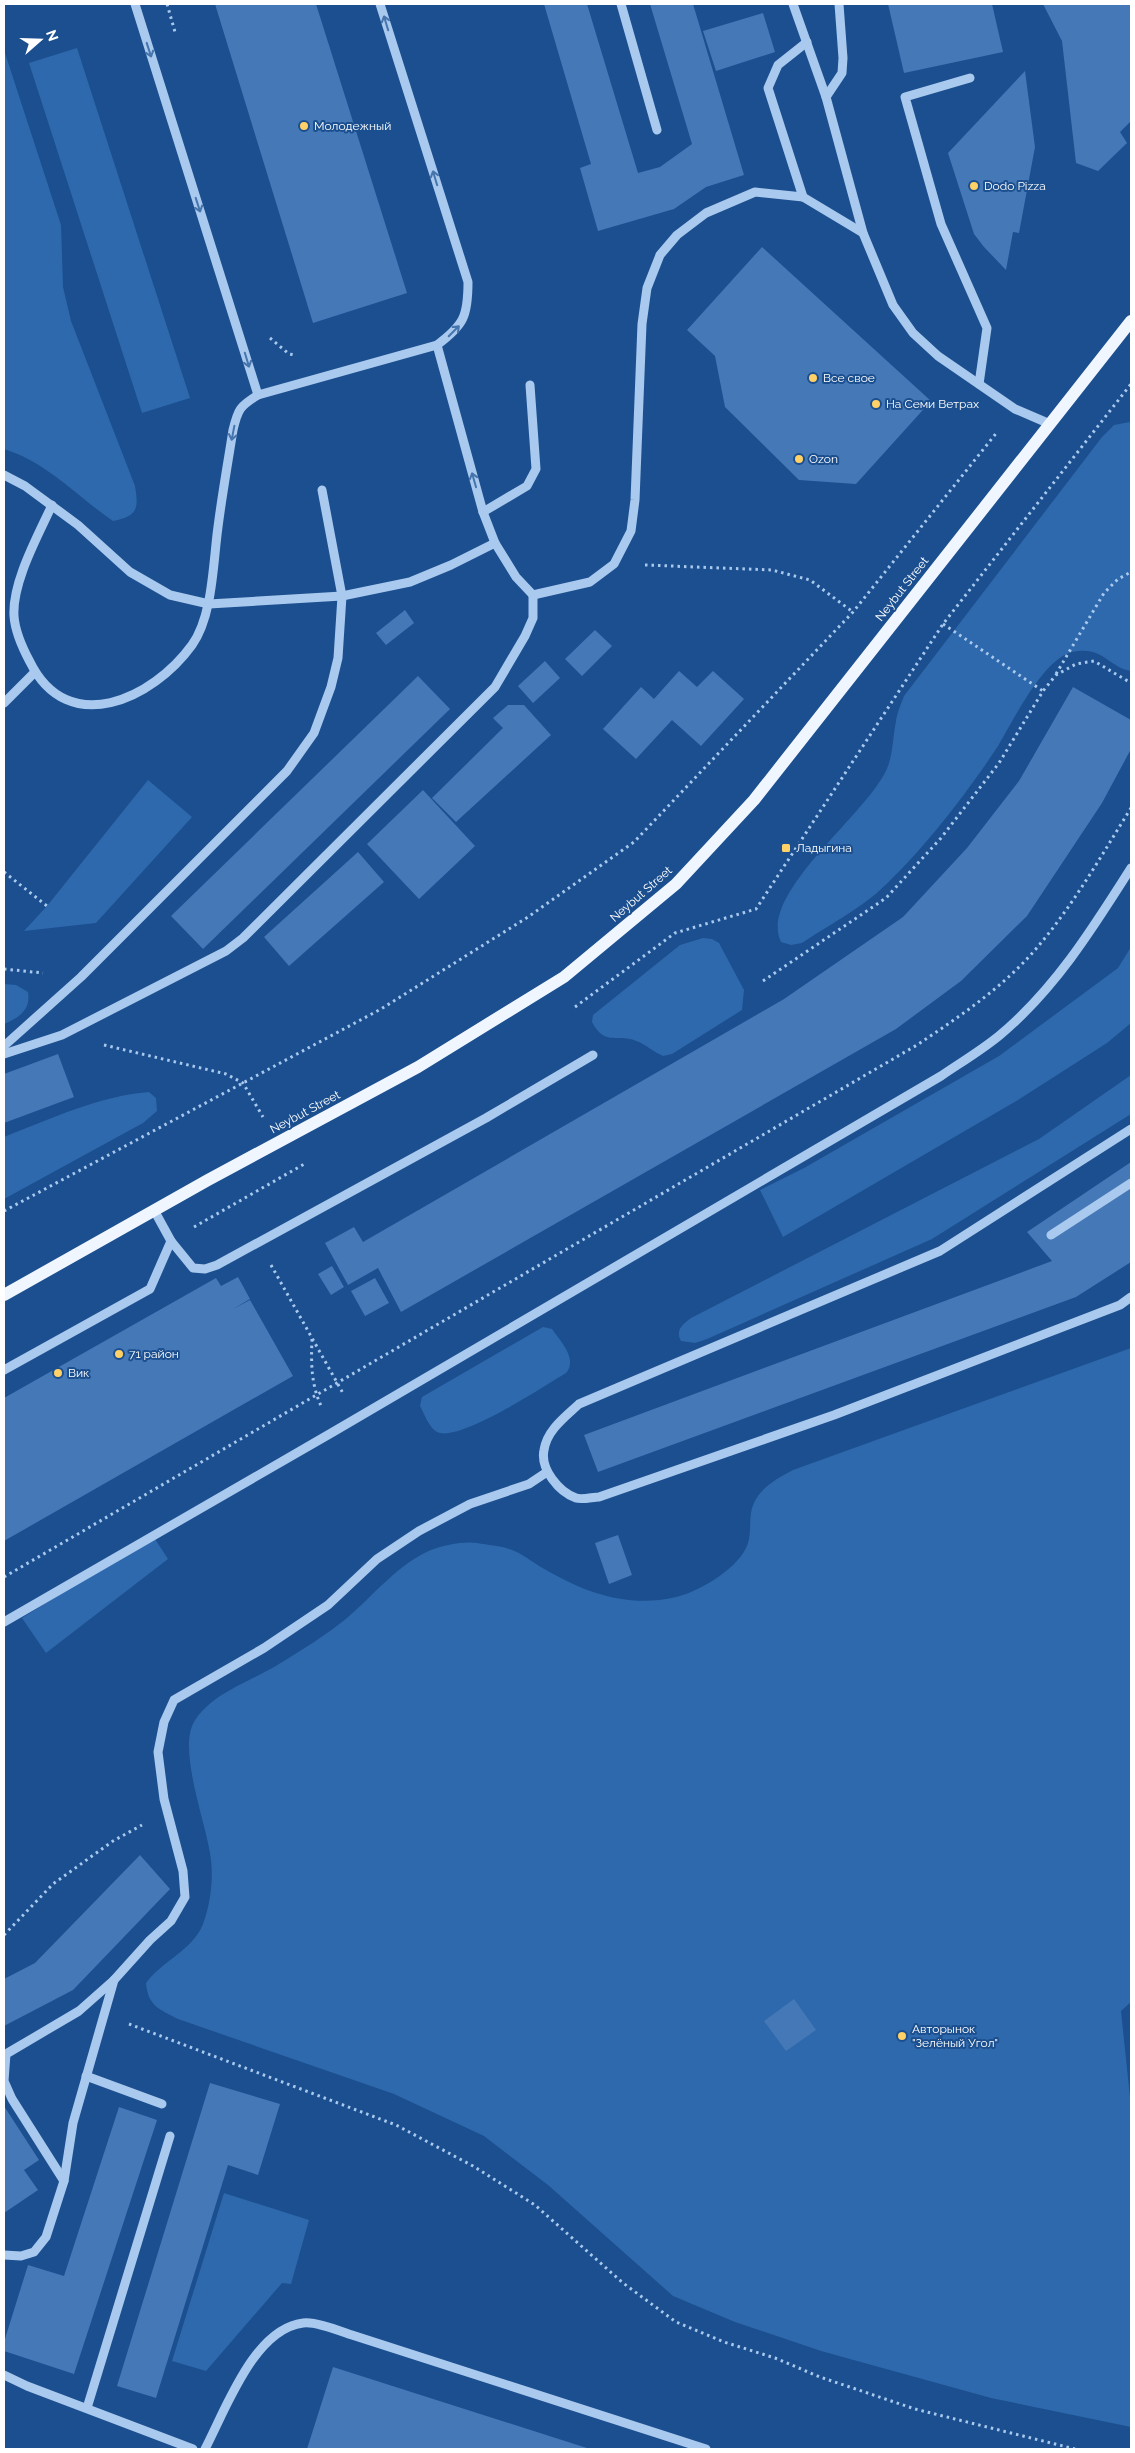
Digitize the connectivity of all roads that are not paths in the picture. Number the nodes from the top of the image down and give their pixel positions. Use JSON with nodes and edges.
{"nodes":[{"id":1,"x":135,"y":4,"type":"edge"},
{"id":2,"x":380,"y":4,"type":"edge"},
{"id":3,"x":620,"y":4,"type":"edge"},
{"id":4,"x":793,"y":4,"type":"edge"},
{"id":5,"x":838,"y":4,"type":"edge"},
{"id":6,"x":806,"y":42,"type":"junction"},
{"id":7,"x":970,"y":78,"type":"dead end"},
{"id":8,"x":826,"y":97,"type":"junction"},
{"id":9,"x":657,"y":130,"type":"dead end"},
{"id":10,"x":803,"y":197,"type":"junction"},
{"id":11,"x":863,"y":233,"type":"junction"},
{"id":12,"x":1130,"y":328,"type":"edge"},
{"id":13,"x":437,"y":345,"type":"junction"},
{"id":14,"x":979,"y":384,"type":"junction"},
{"id":15,"x":530,"y":385,"type":"dead end"},
{"id":16,"x":258,"y":396,"type":"junction"},
{"id":17,"x":1050,"y":424,"type":"junction"},
{"id":18,"x":4,"y":475,"type":"edge"},
{"id":19,"x":322,"y":490,"type":"dead end"},
{"id":20,"x":52,"y":506,"type":"junction"},
{"id":21,"x":483,"y":512,"type":"junction"},
{"id":22,"x":494,"y":543,"type":"junction"},
{"id":23,"x":533,"y":595,"type":"junction"},
{"id":24,"x":342,"y":596,"type":"junction"},
{"id":25,"x":209,"y":604,"type":"junction"},
{"id":26,"x":35,"y":672,"type":"junction"},
{"id":27,"x":4,"y":703,"type":"edge"},
{"id":28,"x":1131,"y":868,"type":"edge"},
{"id":29,"x":4,"y":1046,"type":"edge"},
{"id":30,"x":4,"y":1054,"type":"edge"},
{"id":31,"x":593,"y":1055,"type":"dead end"},
{"id":32,"x":1131,"y":1129,"type":"edge"},
{"id":33,"x":1131,"y":1183,"type":"edge"},
{"id":34,"x":154,"y":1210,"type":"junction"},
{"id":35,"x":1051,"y":1235,"type":"dead end"},
{"id":36,"x":172,"y":1241,"type":"junction"},
{"id":37,"x":4,"y":1295,"type":"edge"},
{"id":38,"x":1131,"y":1297,"type":"edge"},
{"id":39,"x":4,"y":1370,"type":"edge"},
{"id":40,"x":547,"y":1472,"type":"junction"},
{"id":41,"x":4,"y":1622,"type":"edge"},
{"id":42,"x":114,"y":1980,"type":"junction"},
{"id":43,"x":5,"y":2054,"type":"edge"},
{"id":44,"x":86,"y":2076,"type":"junction"},
{"id":45,"x":162,"y":2104,"type":"dead end"},
{"id":46,"x":170,"y":2136,"type":"dead end"},
{"id":47,"x":64,"y":2182,"type":"junction"},
{"id":48,"x":4,"y":2255,"type":"edge"},
{"id":49,"x":4,"y":2375,"type":"edge"},
{"id":50,"x":87,"y":2408,"type":"junction"},
{"id":51,"x":193,"y":2449,"type":"edge"},
{"id":52,"x":205,"y":2449,"type":"edge"},
{"id":53,"x":706,"y":2449,"type":"edge"}],
"edges":[{"from":1,"to":16,"type":"lane","one_way":true},
{"from":13,"to":2,"type":"lane","one_way":true},
{"from":3,"to":9,"type":"lane"},
{"from":4,"to":6,"type":"lane"},
{"from":5,"to":8,"type":"lane"},
{"from":6,"to":8,"type":"lane"},
{"from":6,"to":10,"type":"lane"},
{"from":7,"to":14,"type":"lane"},
{"from":8,"to":11,"type":"lane"},
{"from":10,"to":11,"type":"lane"},
{"from":10,"to":23,"type":"lane"},
{"from":11,"to":14,"type":"lane"},
{"from":12,"to":17,"type":"main road","name":"Neybut Street"},
{"from":13,"to":16,"type":"lane"},
{"from":21,"to":13,"type":"lane","one_way":true},
{"from":14,"to":17,"type":"lane"},
{"from":15,"to":21,"type":"lane"},
{"from":16,"to":25,"type":"lane","one_way":true},
{"from":17,"to":34,"type":"main road","name":"Neybut Street"},
{"from":18,"to":20,"type":"lane"},
{"from":19,"to":24,"type":"lane"},
{"from":20,"to":25,"type":"lane"},
{"from":20,"to":26,"type":"lane"},
{"from":21,"to":22,"type":"lane"},
{"from":22,"to":23,"type":"lane"},
{"from":22,"to":24,"type":"lane"},
{"from":23,"to":30,"type":"lane"},
{"from":24,"to":25,"type":"lane"},
{"from":24,"to":29,"type":"lane"},
{"from":25,"to":26,"type":"lane"},
{"from":26,"to":27,"type":"lane"},
{"from":28,"to":41,"type":"lane"},
{"from":31,"to":36,"type":"lane"},
{"from":32,"to":40,"type":"lane"},
{"from":33,"to":35,"type":"lane"},
{"from":34,"to":36,"type":"lane"},
{"from":34,"to":37,"type":"main road","name":"Neybut Street"},
{"from":36,"to":39,"type":"lane"},
{"from":38,"to":40,"type":"lane"},
{"from":40,"to":42,"type":"lane"},
{"from":42,"to":43,"type":"lane"},
{"from":42,"to":44,"type":"lane"},
{"from":43,"to":47,"type":"lane"},
{"from":44,"to":45,"type":"lane"},
{"from":44,"to":47,"type":"lane"},
{"from":46,"to":50,"type":"lane"},
{"from":47,"to":48,"type":"lane"},
{"from":49,"to":50,"type":"lane"},
{"from":50,"to":51,"type":"lane"},
{"from":52,"to":53,"type":"lane"}]}
